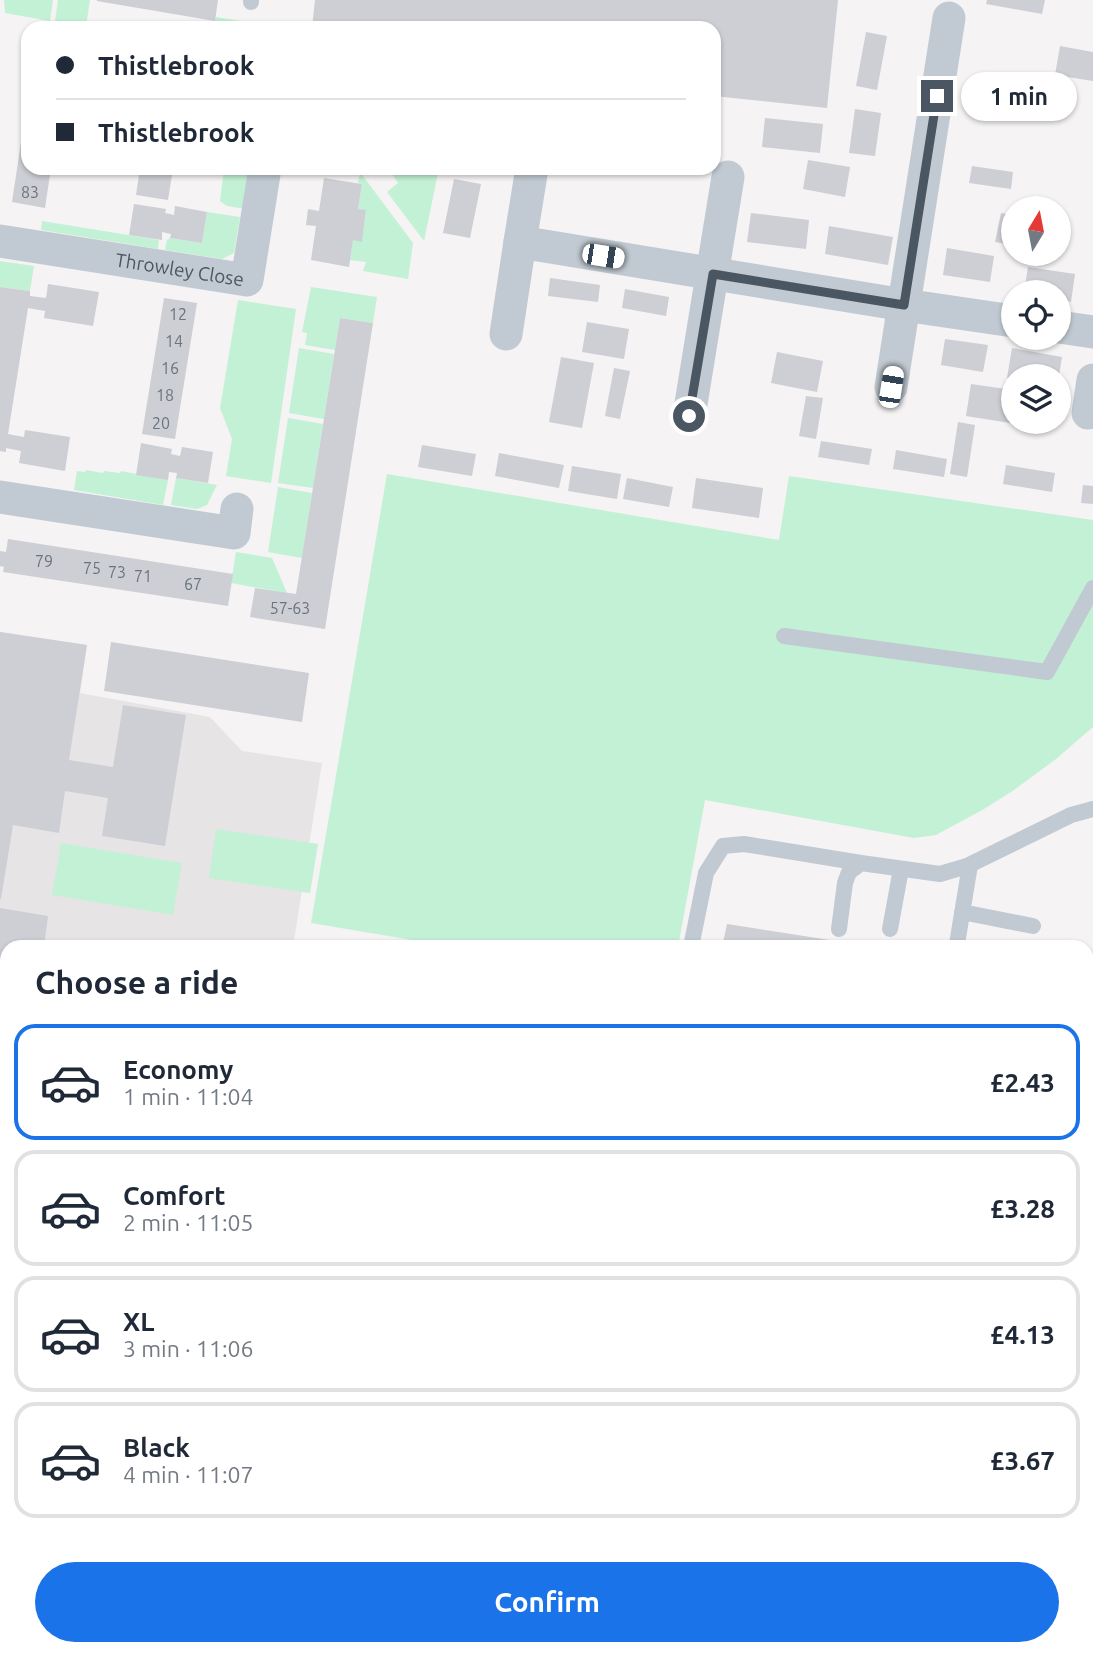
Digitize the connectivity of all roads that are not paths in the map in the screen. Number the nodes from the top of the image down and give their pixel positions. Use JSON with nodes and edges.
{"nodes":[{"id":1,"x":949,"y":18,"type":"dead end"},
{"id":2,"x":264,"y":175,"type":"edge"},
{"id":3,"x":531,"y":175,"type":"edge"},
{"id":4,"x":728,"y":177,"type":"dead end"},
{"id":5,"x":0,"y":241,"type":"edge"},
{"id":6,"x":520,"y":242,"type":"junction"},
{"id":7,"x":713,"y":274,"type":"junction"},
{"id":8,"x":904,"y":305,"type":"junction"},
{"id":9,"x":1001,"y":319,"type":"edge"},
{"id":10,"x":1071,"y":329,"type":"edge"},
{"id":11,"x":1093,"y":332,"type":"edge"},
{"id":12,"x":506,"y":334,"type":"dead end"},
{"id":13,"x":1093,"y":380,"type":"edge"},
{"id":14,"x":891,"y":387,"type":"dead end"},
{"id":15,"x":1088,"y":413,"type":"dead end"},
{"id":16,"x":689,"y":416,"type":"dead end"},
{"id":17,"x":0,"y":497,"type":"edge"},
{"id":18,"x":237,"y":509,"type":"dead end"},
{"id":19,"x":1093,"y":588,"type":"edge"},
{"id":20,"x":784,"y":636,"type":"dead end"},
{"id":21,"x":1093,"y":809,"type":"edge"},
{"id":22,"x":861,"y":863,"type":"junction"},
{"id":23,"x":970,"y":864,"type":"junction"},
{"id":24,"x":901,"y":869,"type":"junction"},
{"id":25,"x":962,"y":912,"type":"junction"},
{"id":26,"x":1033,"y":926,"type":"dead end"},
{"id":27,"x":839,"y":929,"type":"dead end"},
{"id":28,"x":890,"y":929,"type":"dead end"},
{"id":29,"x":692,"y":940,"type":"edge"},
{"id":30,"x":958,"y":940,"type":"edge"}],
"edges":[{"from":1,"to":8,"type":"street"},
{"from":2,"to":5,"type":"street","name":"Throwley Close"},
{"from":3,"to":6,"type":"street"},
{"from":4,"to":7,"type":"street"},
{"from":6,"to":7,"type":"street"},
{"from":6,"to":12,"type":"street"},
{"from":7,"to":8,"type":"street"},
{"from":7,"to":16,"type":"street"},
{"from":8,"to":9,"type":"street"},
{"from":8,"to":14,"type":"street"},
{"from":10,"to":11,"type":"street"},
{"from":13,"to":15,"type":"street"},
{"from":17,"to":18,"type":"street"},
{"from":19,"to":20,"type":"lane"},
{"from":21,"to":23,"type":"lane"},
{"from":22,"to":24,"type":"lane"},
{"from":22,"to":27,"type":"lane"},
{"from":22,"to":29,"type":"lane"},
{"from":23,"to":24,"type":"lane"},
{"from":23,"to":25,"type":"lane"},
{"from":24,"to":28,"type":"lane"},
{"from":25,"to":26,"type":"lane"},
{"from":25,"to":30,"type":"lane"}]}
